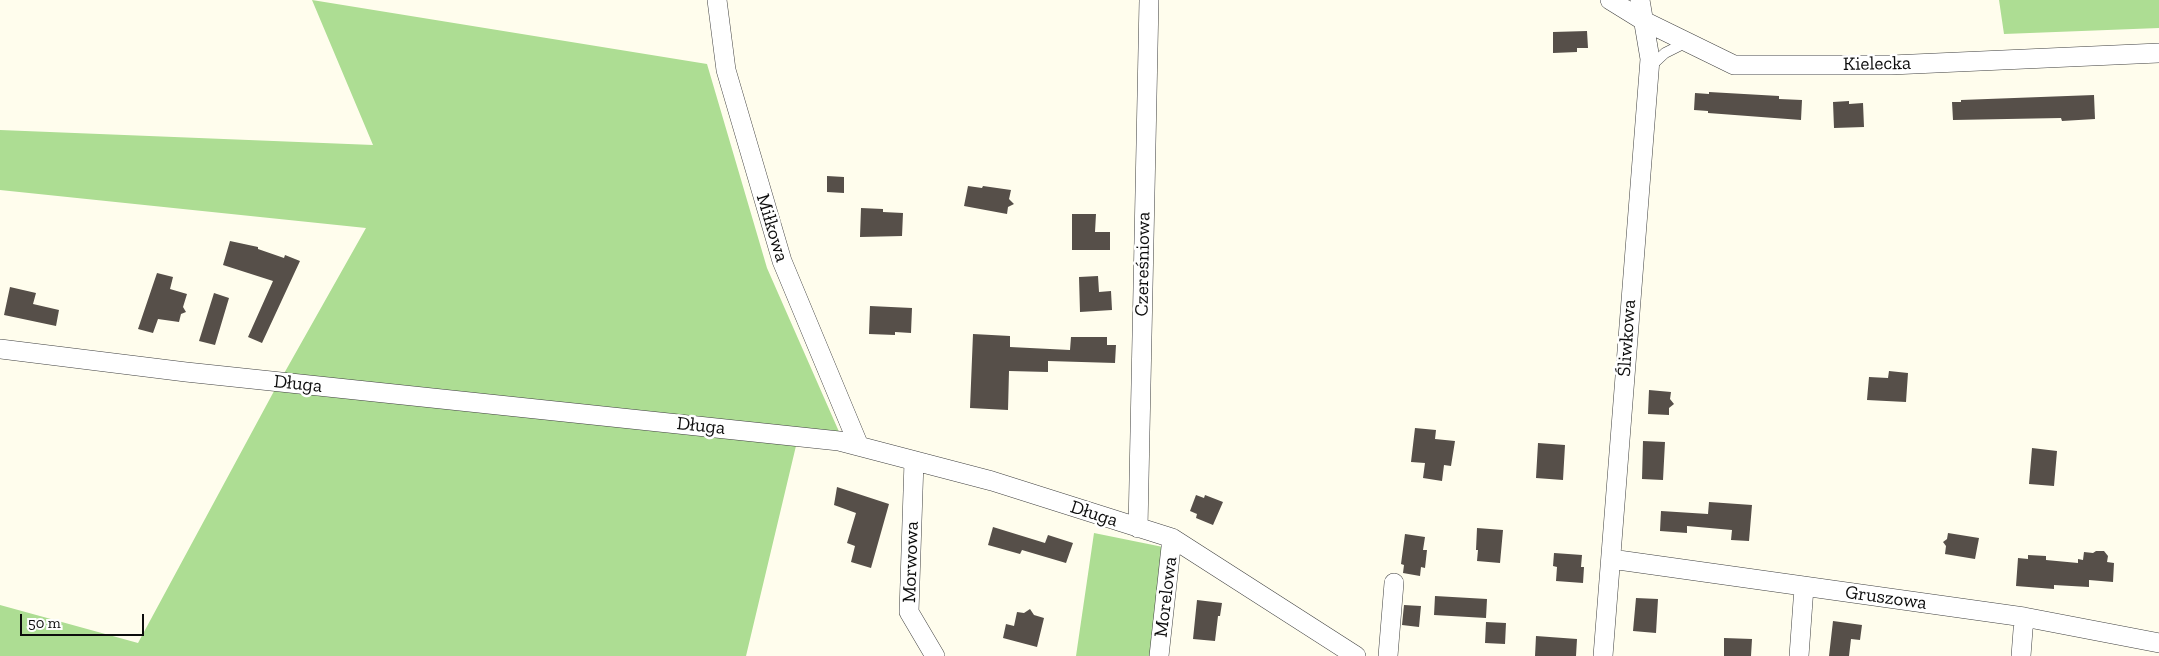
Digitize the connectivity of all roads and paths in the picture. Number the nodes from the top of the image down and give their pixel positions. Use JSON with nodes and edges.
{"nodes":[{"id":1,"x":718,"y":0,"type":"edge"},
{"id":2,"x":1149,"y":0,"type":"edge"},
{"id":3,"x":1610,"y":0,"type":"edge"},
{"id":4,"x":1640,"y":0,"type":"edge"},
{"id":5,"x":1644,"y":21,"type":"junction"},
{"id":6,"x":1687,"y":42,"type":"junction"},
{"id":7,"x":2159,"y":53,"type":"edge"},
{"id":8,"x":1650,"y":67,"type":"junction"},
{"id":9,"x":0,"y":349,"type":"edge"},
{"id":10,"x":859,"y":446,"type":"junction"},
{"id":11,"x":914,"y":461,"type":"junction"},
{"id":12,"x":1138,"y":528,"type":"junction"},
{"id":13,"x":1172,"y":538,"type":"junction"},
{"id":14,"x":1611,"y":559,"type":"junction"},
{"id":15,"x":1394,"y":582,"type":"dead end"},
{"id":16,"x":1804,"y":586,"type":"junction"},
{"id":17,"x":2024,"y":617,"type":"junction"},
{"id":18,"x":2159,"y":643,"type":"edge"},
{"id":19,"x":935,"y":656,"type":"edge"},
{"id":20,"x":1159,"y":656,"type":"edge"},
{"id":21,"x":1356,"y":656,"type":"edge"},
{"id":22,"x":1388,"y":656,"type":"edge"},
{"id":23,"x":1604,"y":656,"type":"edge"},
{"id":24,"x":1799,"y":656,"type":"edge"},
{"id":25,"x":2021,"y":656,"type":"edge"}],
"edges":[{"from":1,"to":10,"type":"street","name":"Miłkowa"},
{"from":2,"to":12,"type":"street","name":"Czereśniowa"},
{"from":3,"to":5,"type":"street","name":"Kielecka"},
{"from":4,"to":5,"type":"street","name":"Śliwkowa"},
{"from":5,"to":6,"type":"street","name":"Kielecka"},
{"from":5,"to":8,"type":"street","name":"Śliwkowa"},
{"from":6,"to":7,"type":"street","name":"Kielecka"},
{"from":6,"to":8,"type":"lane"},
{"from":8,"to":14,"type":"street","name":"Śliwkowa"},
{"from":9,"to":10,"type":"street","name":"Długa"},
{"from":10,"to":11,"type":"street","name":"Długa"},
{"from":11,"to":12,"type":"street","name":"Długa"},
{"from":11,"to":19,"type":"street","name":"Morwowa"},
{"from":12,"to":13,"type":"street","name":"Długa"},
{"from":13,"to":20,"type":"street","name":"Morelowa"},
{"from":13,"to":21,"type":"street","name":"Długa"},
{"from":14,"to":16,"type":"street","name":"Gruszowa"},
{"from":14,"to":23,"type":"street","name":"Śliwkowa"},
{"from":15,"to":22,"type":"street"},
{"from":16,"to":17,"type":"street","name":"Gruszowa"},
{"from":16,"to":24,"type":"street"},
{"from":17,"to":18,"type":"street","name":"Gruszowa"},
{"from":17,"to":25,"type":"street"}]}
